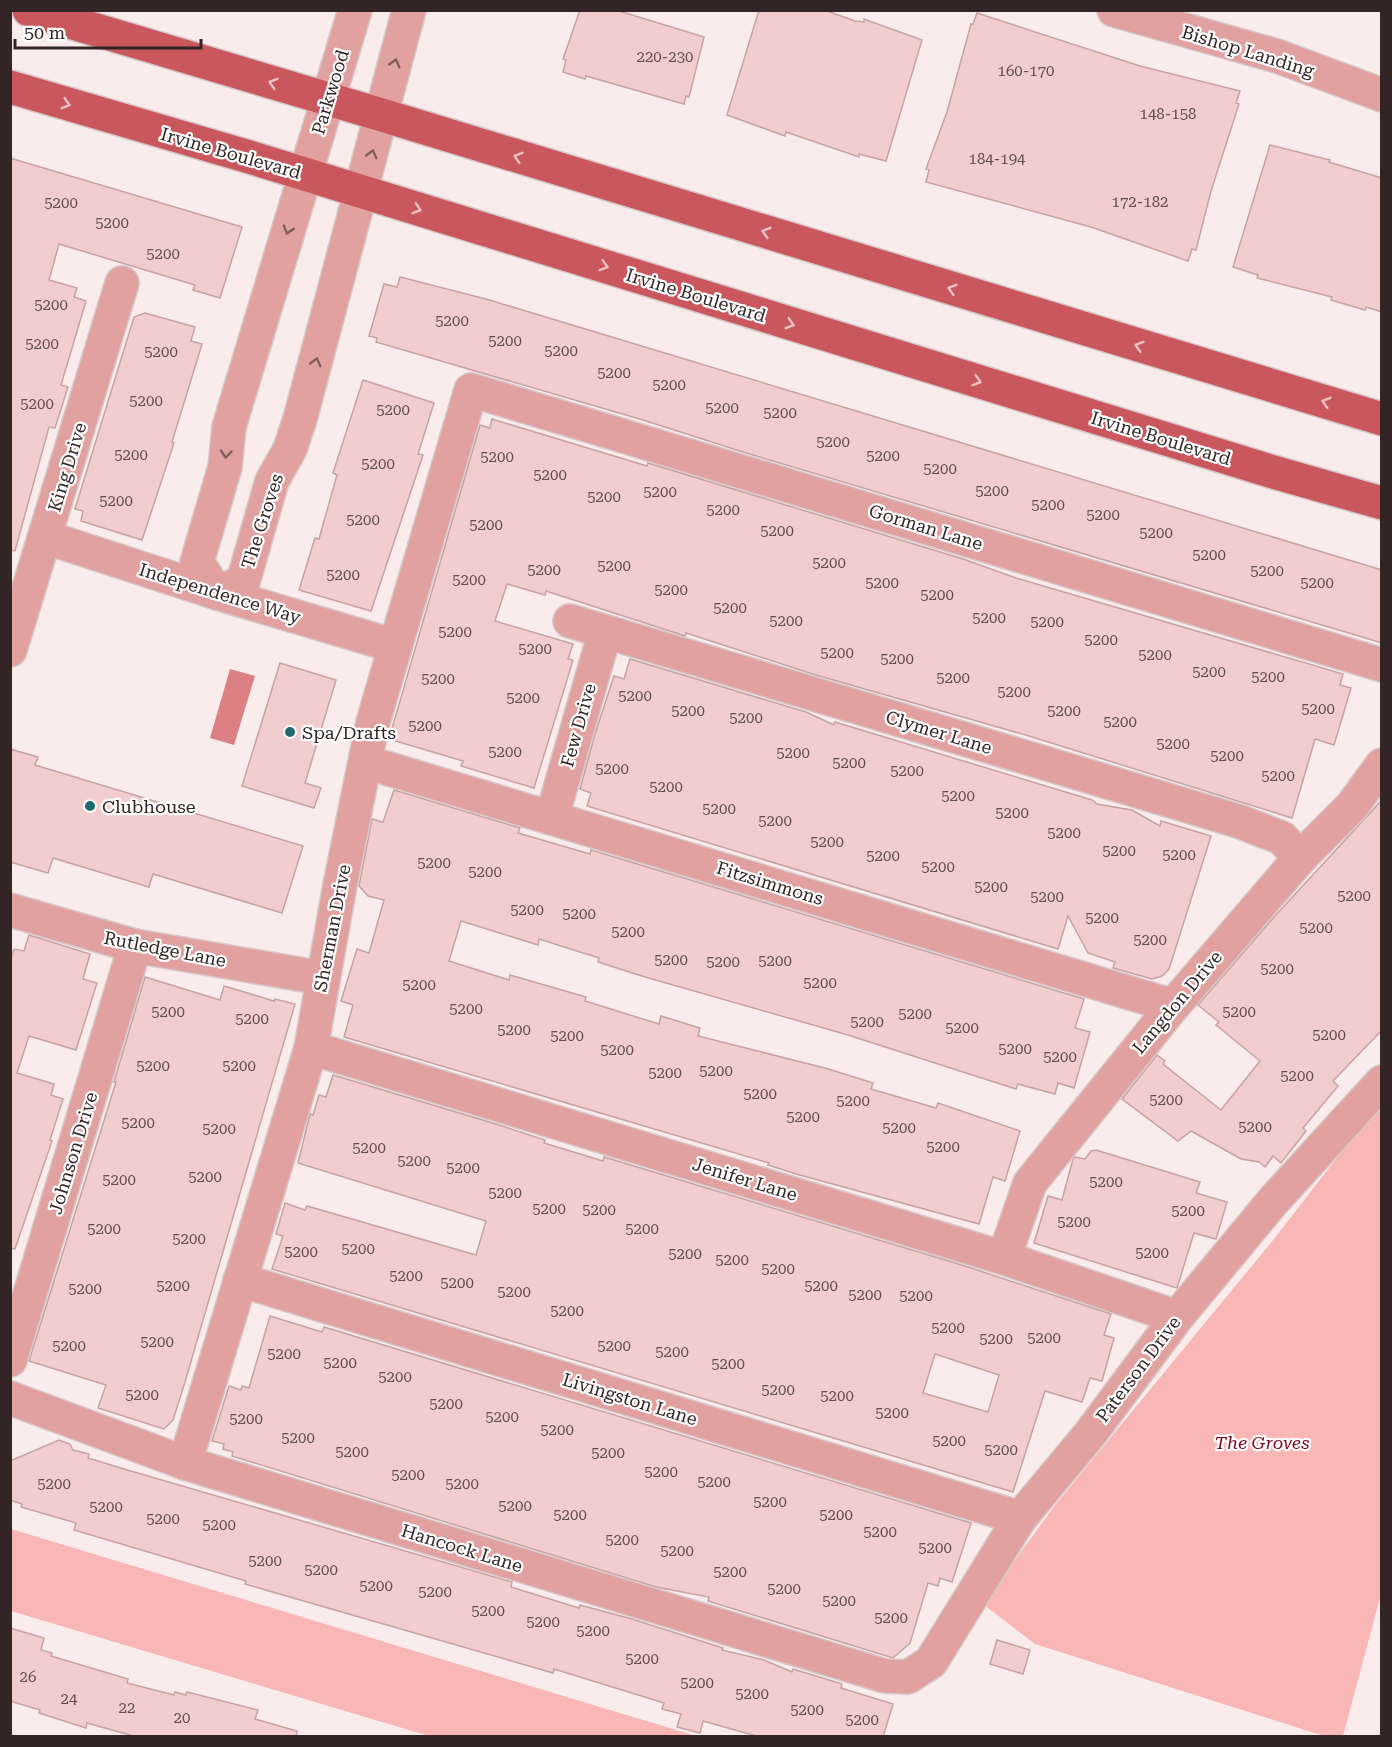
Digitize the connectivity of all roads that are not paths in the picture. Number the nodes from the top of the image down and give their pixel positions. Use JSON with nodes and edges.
{"nodes":[{"id":1,"x":29,"y":10,"type":"edge"},
{"id":2,"x":355,"y":10,"type":"edge"},
{"id":3,"x":409,"y":10,"type":"edge"},
{"id":4,"x":1114,"y":10,"type":"edge"},
{"id":5,"x":10,"y":87,"type":"edge"},
{"id":6,"x":1381,"y":94,"type":"edge"},
{"id":7,"x":329,"y":100,"type":"junction"},
{"id":8,"x":382,"y":115,"type":"junction"},
{"id":9,"x":305,"y":174,"type":"junction"},
{"id":10,"x":362,"y":192,"type":"junction"},
{"id":11,"x":122,"y":283,"type":"dead end"},
{"id":12,"x":471,"y":390,"type":"joint"},
{"id":13,"x":1382,"y":419,"type":"edge"},
{"id":14,"x":1382,"y":503,"type":"edge"},
{"id":15,"x":45,"y":537,"type":"junction"},
{"id":16,"x":217,"y":593,"type":"junction"},
{"id":17,"x":570,"y":621,"type":"dead end"},
{"id":18,"x":605,"y":632,"type":"junction"},
{"id":19,"x":394,"y":646,"type":"junction"},
{"id":20,"x":10,"y":650,"type":"edge"},
{"id":21,"x":1382,"y":665,"type":"edge"},
{"id":22,"x":366,"y":762,"type":"junction"},
{"id":23,"x":1382,"y":765,"type":"edge"},
{"id":24,"x":552,"y":817,"type":"junction"},
{"id":25,"x":1300,"y":858,"type":"junction"},
{"id":26,"x":10,"y":910,"type":"edge"},
{"id":27,"x":135,"y":946,"type":"junction"},
{"id":28,"x":322,"y":978,"type":"junction"},
{"id":29,"x":1173,"y":1006,"type":"junction"},
{"id":30,"x":311,"y":1048,"type":"junction"},
{"id":31,"x":1382,"y":1082,"type":"edge"},
{"id":32,"x":1004,"y":1258,"type":"junction"},
{"id":33,"x":240,"y":1280,"type":"junction"},
{"id":34,"x":1177,"y":1317,"type":"junction"},
{"id":35,"x":10,"y":1360,"type":"edge"},
{"id":36,"x":10,"y":1398,"type":"edge"},
{"id":37,"x":185,"y":1463,"type":"junction"},
{"id":38,"x":1020,"y":1518,"type":"junction"},
{"id":39,"x":917,"y":1672,"type":"joint"}],
"edges":[{"from":7,"to":1,"type":"main road","one_way":true},
{"from":2,"to":7,"type":"street","name":"Parkwood"},
{"from":8,"to":3,"type":"street","one_way":true},
{"from":4,"to":6,"type":"street","name":"Bishop Landing"},
{"from":5,"to":9,"type":"main road","name":"Irvine Boulevard","one_way":true},
{"from":7,"to":8,"type":"main road"},
{"from":7,"to":9,"type":"street","name":"Parkwood"},
{"from":10,"to":8,"type":"street","name":"The Groves","one_way":true},
{"from":13,"to":8,"type":"main road","one_way":true},
{"from":9,"to":10,"type":"main road","name":"Irvine Boulevard"},
{"from":9,"to":16,"type":"street","one_way":true},
{"from":10,"to":14,"type":"main road","name":"Irvine Boulevard","one_way":true},
{"from":16,"to":10,"type":"street","name":"The Groves","one_way":true},
{"from":11,"to":15,"type":"street","name":"King Drive"},
{"from":12,"to":19,"type":"street","name":"Sherman Drive"},
{"from":12,"to":21,"type":"street","name":"Gorman Lane"},
{"from":15,"to":16,"type":"street","name":"Independence Way"},
{"from":15,"to":20,"type":"street","name":"King Drive"},
{"from":16,"to":19,"type":"street","name":"Independence Way"},
{"from":17,"to":18,"type":"street","name":"Clymer Lane"},
{"from":18,"to":24,"type":"street","name":"Few Drive"},
{"from":18,"to":25,"type":"street","name":"Clymer Lane"},
{"from":19,"to":22,"type":"street","name":"Sherman Drive"},
{"from":22,"to":24,"type":"street","name":"Fitzsimmons"},
{"from":22,"to":28,"type":"street","name":"Sherman Drive"},
{"from":23,"to":25,"type":"street","name":"Langdon Drive"},
{"from":24,"to":29,"type":"street","name":"Fitzsimmons"},
{"from":25,"to":29,"type":"street","name":"Langdon Drive"},
{"from":26,"to":27,"type":"street","name":"Rutledge Lane"},
{"from":27,"to":28,"type":"street","name":"Rutledge Lane"},
{"from":27,"to":35,"type":"street","name":"Johnson Drive"},
{"from":28,"to":30,"type":"street","name":"Sherman Drive"},
{"from":29,"to":32,"type":"street","name":"Langdon Drive"},
{"from":30,"to":32,"type":"street","name":"Jenifer Lane"},
{"from":30,"to":33,"type":"street","name":"Sherman Drive"},
{"from":31,"to":34,"type":"street","name":"Paterson Drive"},
{"from":32,"to":34,"type":"street","name":"Jenifer Lane"},
{"from":33,"to":37,"type":"street","name":"Sherman Drive"},
{"from":33,"to":38,"type":"street","name":"Livingston Lane"},
{"from":34,"to":38,"type":"street","name":"Paterson Drive"},
{"from":36,"to":37,"type":"street","name":"Hancock Lane"},
{"from":37,"to":39,"type":"street","name":"Hancock Lane"},
{"from":38,"to":39,"type":"street","name":"Paterson Drive"}]}
